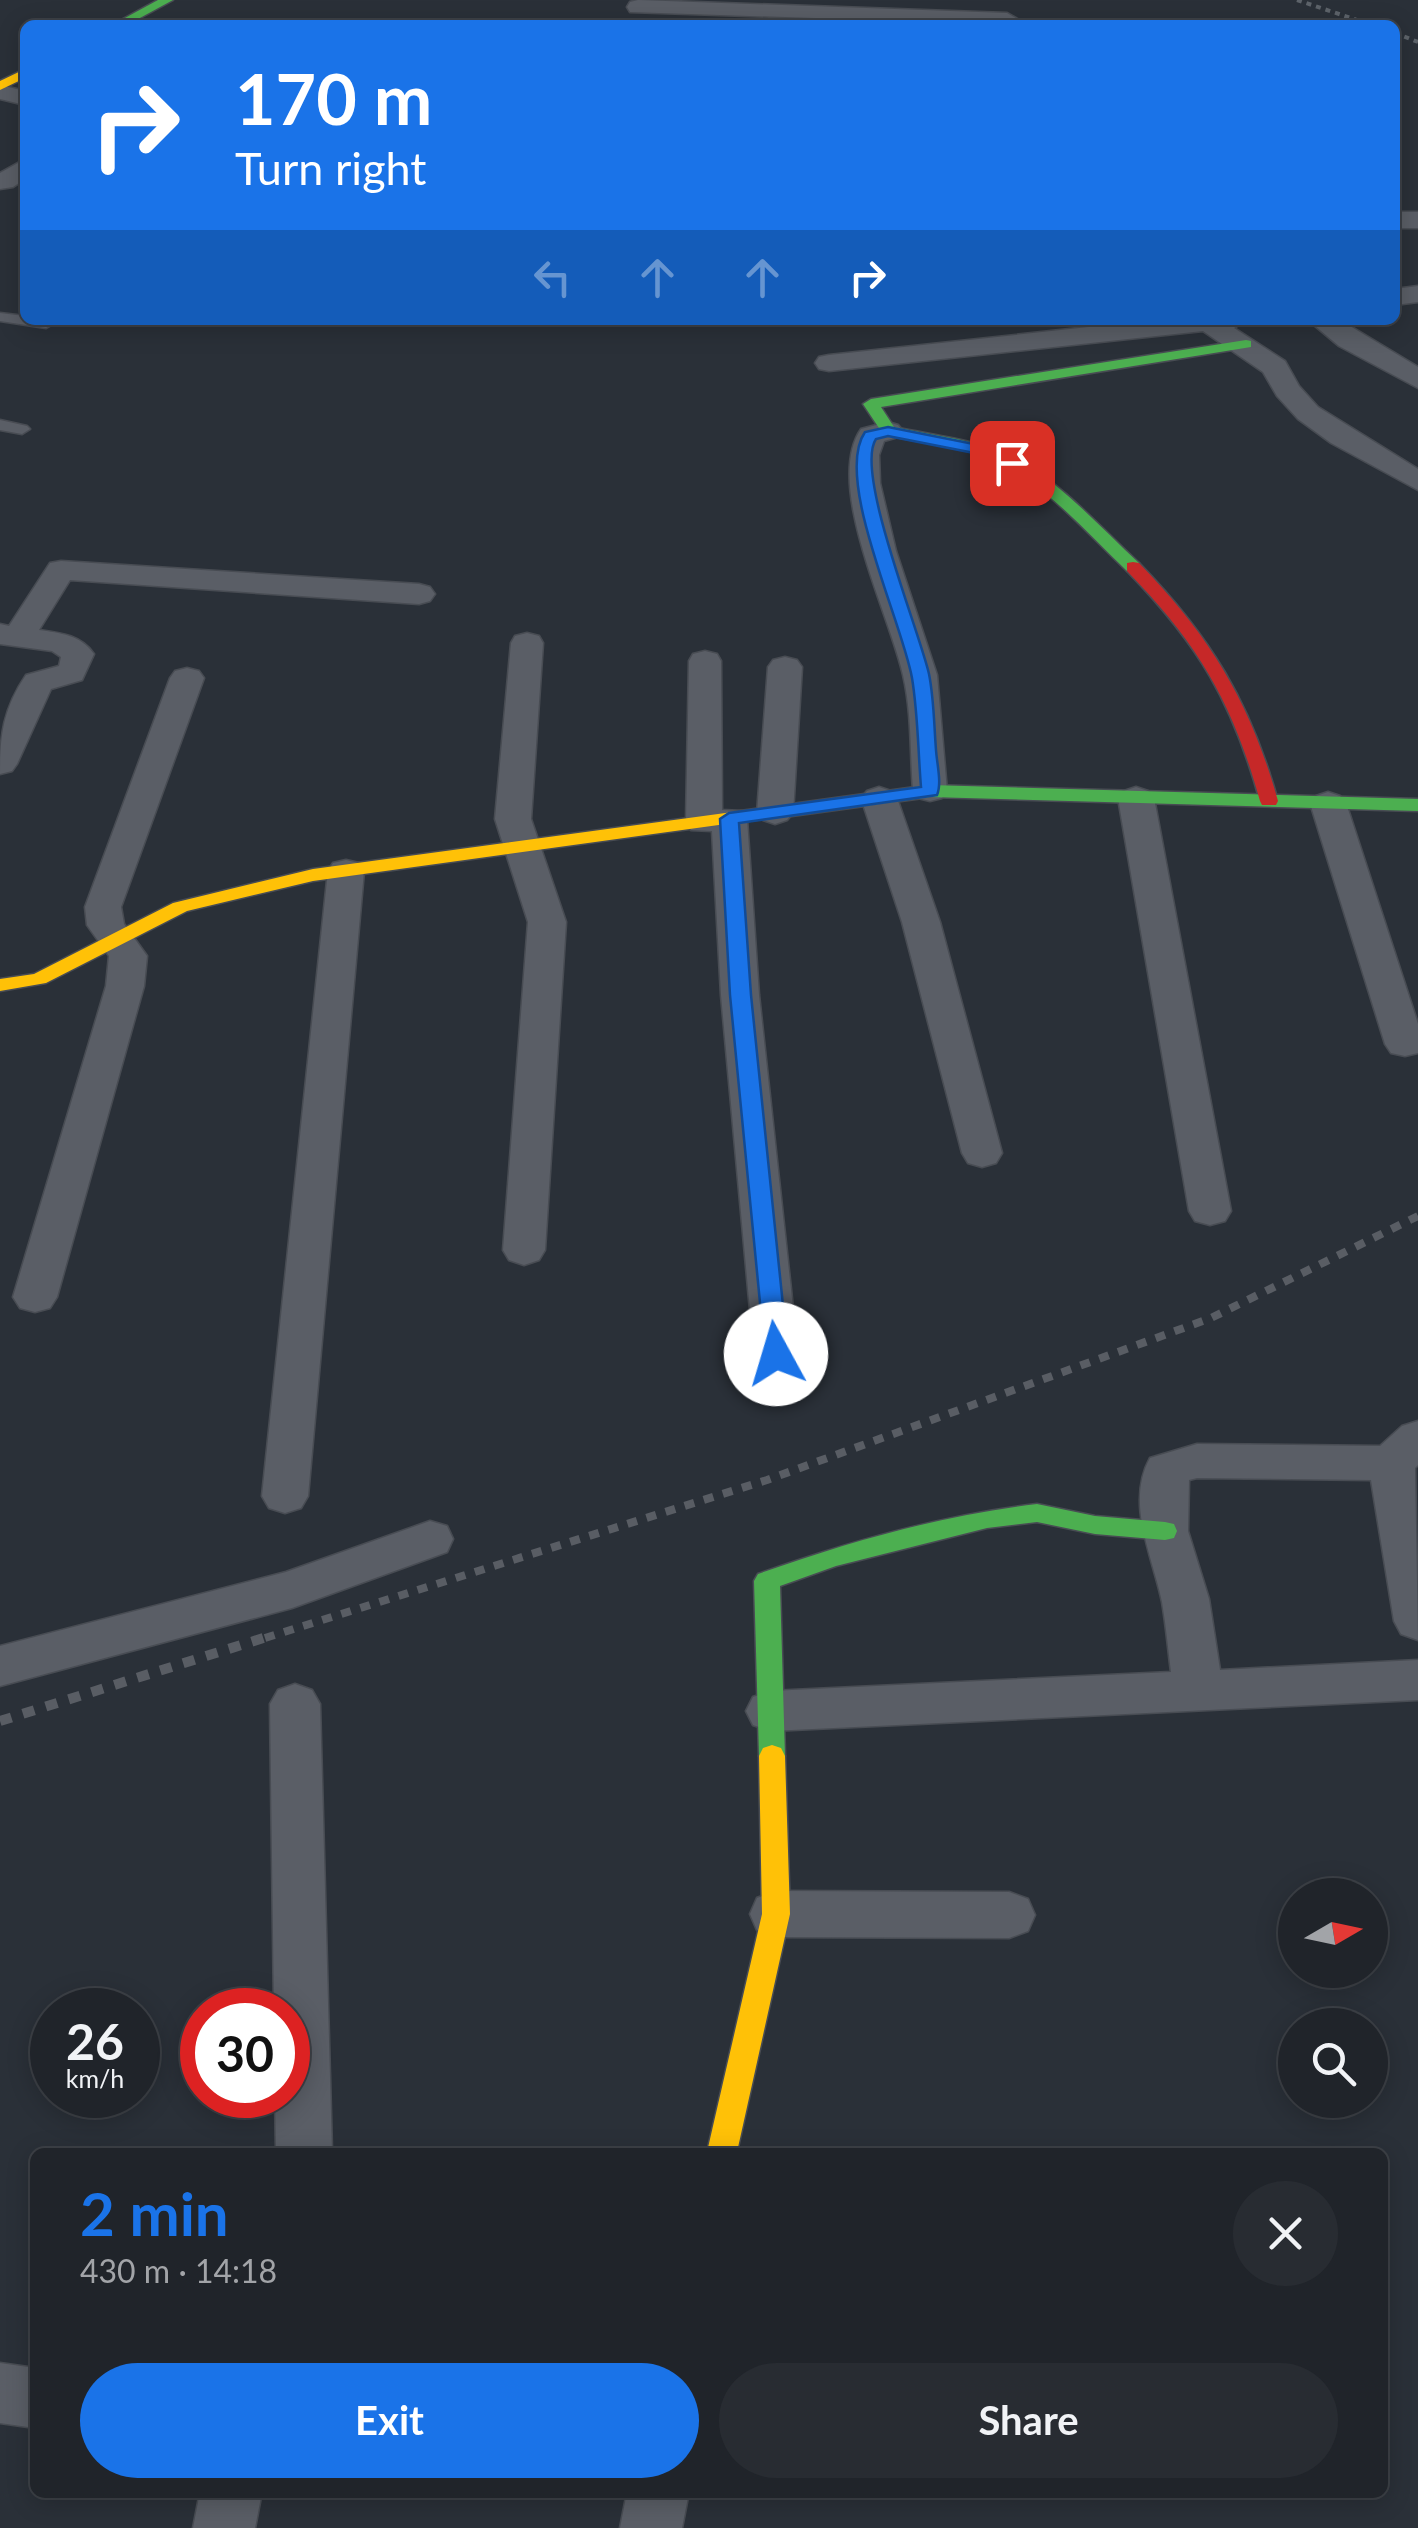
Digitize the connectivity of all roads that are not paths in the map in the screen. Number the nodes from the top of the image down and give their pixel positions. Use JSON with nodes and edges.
{"nodes":[{"id":1,"x":167,"y":0,"type":"edge"},
{"id":2,"x":636,"y":11,"type":"edge"},
{"id":3,"x":675,"y":17,"type":"edge"},
{"id":4,"x":128,"y":20,"type":"edge"},
{"id":5,"x":1007,"y":20,"type":"edge"},
{"id":6,"x":1329,"y":325,"type":"edge"},
{"id":7,"x":1223,"y":327,"type":"edge"},
{"id":8,"x":1398,"y":342,"type":"dead end"},
{"id":9,"x":1358,"y":346,"type":"junction"},
{"id":10,"x":829,"y":363,"type":"dead end"},
{"id":11,"x":1418,"y":378,"type":"edge"},
{"id":12,"x":0,"y":425,"type":"edge"},
{"id":13,"x":22,"y":429,"type":"dead end"},
{"id":14,"x":888,"y":431,"type":"junction"},
{"id":15,"x":1418,"y":481,"type":"edge"},
{"id":16,"x":419,"y":594,"type":"dead end"},
{"id":17,"x":10,"y":634,"type":"edge"},
{"id":18,"x":527,"y":643,"type":"dead end"},
{"id":19,"x":705,"y":661,"type":"dead end"},
{"id":20,"x":785,"y":667,"type":"dead end"},
{"id":21,"x":187,"y":678,"type":"dead end"},
{"id":22,"x":0,"y":764,"type":"edge"},
{"id":23,"x":930,"y":792,"type":"junction"},
{"id":24,"x":880,"y":798,"type":"junction"},
{"id":25,"x":1136,"y":798,"type":"junction"},
{"id":26,"x":1269,"y":801,"type":"junction"},
{"id":27,"x":1328,"y":803,"type":"junction"},
{"id":28,"x":1416,"y":810,"type":"edge"},
{"id":29,"x":774,"y":812,"type":"junction"},
{"id":30,"x":717,"y":820,"type":"junction"},
{"id":31,"x":521,"y":847,"type":"junction"},
{"id":32,"x":346,"y":871,"type":"junction"},
{"id":33,"x":114,"y":940,"type":"junction"},
{"id":34,"x":0,"y":986,"type":"edge"},
{"id":35,"x":1405,"y":1044,"type":"dead end"},
{"id":36,"x":982,"y":1153,"type":"dead end"},
{"id":37,"x":1210,"y":1211,"type":"dead end"},
{"id":38,"x":524,"y":1250,"type":"dead end"},
{"id":39,"x":35,"y":1297,"type":"dead end"},
{"id":40,"x":776,"y":1354,"type":"dead end"},
{"id":41,"x":1404,"y":1450,"type":"edge"},
{"id":42,"x":285,"y":1496,"type":"dead end"},
{"id":43,"x":1165,"y":1531,"type":"junction"},
{"id":44,"x":430,"y":1539,"type":"dead end"},
{"id":45,"x":1418,"y":1620,"type":"edge"},
{"id":46,"x":0,"y":1666,"type":"edge"},
{"id":47,"x":1418,"y":1680,"type":"edge"},
{"id":48,"x":1198,"y":1692,"type":"junction"},
{"id":49,"x":295,"y":1704,"type":"dead end"},
{"id":50,"x":771,"y":1710,"type":"junction"},
{"id":51,"x":776,"y":1914,"type":"junction"},
{"id":52,"x":1009,"y":1915,"type":"dead end"},
{"id":53,"x":304,"y":2148,"type":"edge"},
{"id":54,"x":723,"y":2148,"type":"edge"},
{"id":55,"x":0,"y":2393,"type":"edge"},
{"id":56,"x":30,"y":2397,"type":"edge"},
{"id":57,"x":231,"y":2498,"type":"edge"},
{"id":58,"x":657,"y":2498,"type":"edge"},
{"id":59,"x":224,"y":2528,"type":"edge"},
{"id":60,"x":651,"y":2528,"type":"edge"}],
"edges":[{"from":1,"to":4,"type":"street"},
{"from":2,"to":3,"type":"street"},
{"from":3,"to":5,"type":"street"},
{"from":6,"to":9,"type":"street"},
{"from":7,"to":10,"type":"street"},
{"from":7,"to":14,"type":"street"},
{"from":7,"to":15,"type":"street"},
{"from":8,"to":9,"type":"street"},
{"from":9,"to":11,"type":"street"},
{"from":12,"to":13,"type":"lane"},
{"from":14,"to":23,"type":"street"},
{"from":14,"to":26,"type":"street"},
{"from":16,"to":17,"type":"street"},
{"from":17,"to":22,"type":"street"},
{"from":18,"to":31,"type":"street"},
{"from":19,"to":30,"type":"street"},
{"from":20,"to":29,"type":"street"},
{"from":21,"to":33,"type":"street"},
{"from":23,"to":24,"type":"street"},
{"from":23,"to":25,"type":"street"},
{"from":24,"to":29,"type":"street"},
{"from":24,"to":36,"type":"street"},
{"from":25,"to":26,"type":"street"},
{"from":25,"to":37,"type":"street"},
{"from":26,"to":27,"type":"street"},
{"from":27,"to":28,"type":"street"},
{"from":27,"to":35,"type":"street"},
{"from":29,"to":30,"type":"street"},
{"from":30,"to":31,"type":"street"},
{"from":30,"to":40,"type":"street"},
{"from":31,"to":32,"type":"street"},
{"from":31,"to":38,"type":"street"},
{"from":32,"to":33,"type":"street"},
{"from":32,"to":42,"type":"street"},
{"from":33,"to":34,"type":"street"},
{"from":33,"to":39,"type":"street"},
{"from":41,"to":43,"type":"street"},
{"from":41,"to":45,"type":"street"},
{"from":43,"to":48,"type":"street"},
{"from":43,"to":50,"type":"street"},
{"from":44,"to":46,"type":"street"},
{"from":47,"to":48,"type":"street"},
{"from":48,"to":50,"type":"street"},
{"from":49,"to":53,"type":"street"},
{"from":50,"to":51,"type":"street"},
{"from":51,"to":52,"type":"street"},
{"from":51,"to":54,"type":"street"},
{"from":55,"to":56,"type":"street"},
{"from":57,"to":59,"type":"street"},
{"from":58,"to":60,"type":"street"}]}
